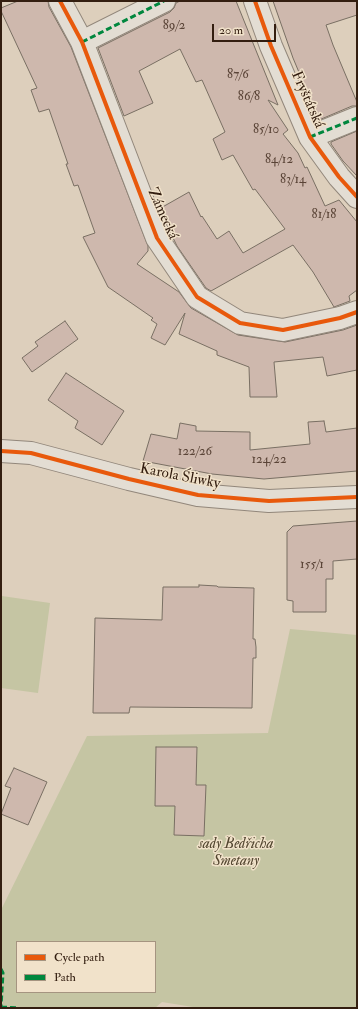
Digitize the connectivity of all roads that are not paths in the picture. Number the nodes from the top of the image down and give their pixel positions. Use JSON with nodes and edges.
{"nodes":[{"id":1,"x":60,"y":1,"type":"edge"},
{"id":2,"x":164,"y":1,"type":"edge"},
{"id":3,"x":255,"y":1,"type":"edge"},
{"id":4,"x":82,"y":42,"type":"junction"},
{"id":5,"x":357,"y":118,"type":"edge"},
{"id":6,"x":310,"y":137,"type":"junction"},
{"id":7,"x":357,"y":197,"type":"edge"},
{"id":8,"x":349,"y":315,"type":"edge"},
{"id":9,"x":1,"y":451,"type":"edge"},
{"id":10,"x":357,"y":497,"type":"edge"}],
"edges":[{"from":1,"to":4,"type":"street","name":"Zámecká"},
{"from":2,"to":4,"type":"street"},
{"from":3,"to":6,"type":"street","name":"Fryštátská"},
{"from":4,"to":8,"type":"street","name":"Zámecká"},
{"from":5,"to":6,"type":"street"},
{"from":6,"to":7,"type":"street","name":"Fryštátská"},
{"from":9,"to":10,"type":"street","name":"Karola Śliwky"}]}
